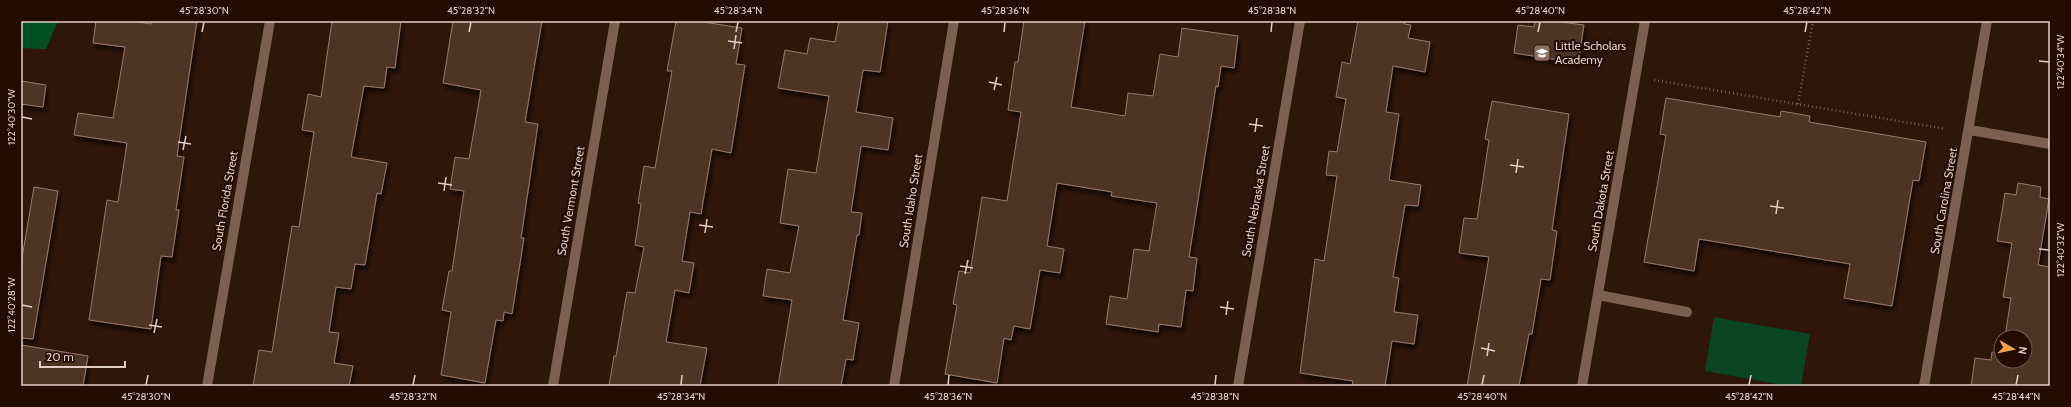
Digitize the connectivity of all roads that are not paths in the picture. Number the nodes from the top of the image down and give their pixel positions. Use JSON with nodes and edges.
{"nodes":[{"id":1,"x":270,"y":21,"type":"edge"},
{"id":2,"x":615,"y":21,"type":"edge"},
{"id":3,"x":954,"y":21,"type":"edge"},
{"id":4,"x":1300,"y":21,"type":"edge"},
{"id":5,"x":1645,"y":21,"type":"edge"},
{"id":6,"x":1987,"y":21,"type":"edge"},
{"id":7,"x":1970,"y":130,"type":"junction"},
{"id":8,"x":2050,"y":144,"type":"edge"},
{"id":9,"x":1598,"y":296,"type":"junction"},
{"id":10,"x":1688,"y":312,"type":"dead end"},
{"id":11,"x":207,"y":386,"type":"edge"},
{"id":12,"x":553,"y":386,"type":"edge"},
{"id":13,"x":894,"y":386,"type":"edge"},
{"id":14,"x":1238,"y":386,"type":"edge"},
{"id":15,"x":1582,"y":386,"type":"edge"},
{"id":16,"x":1924,"y":386,"type":"edge"}],
"edges":[{"from":1,"to":11,"type":"street","name":"South Florida Street"},
{"from":2,"to":12,"type":"street","name":"South Vermont Street"},
{"from":3,"to":13,"type":"street","name":"South Idaho Street"},
{"from":4,"to":14,"type":"street","name":"South Nebraska Street"},
{"from":5,"to":9,"type":"street","name":"South Dakota Street"},
{"from":6,"to":7,"type":"street","name":"South Carolina Street"},
{"from":7,"to":8,"type":"street"},
{"from":7,"to":16,"type":"street","name":"South Carolina Street"},
{"from":9,"to":10,"type":"street"},
{"from":9,"to":15,"type":"street","name":"South Dakota Street"}]}
